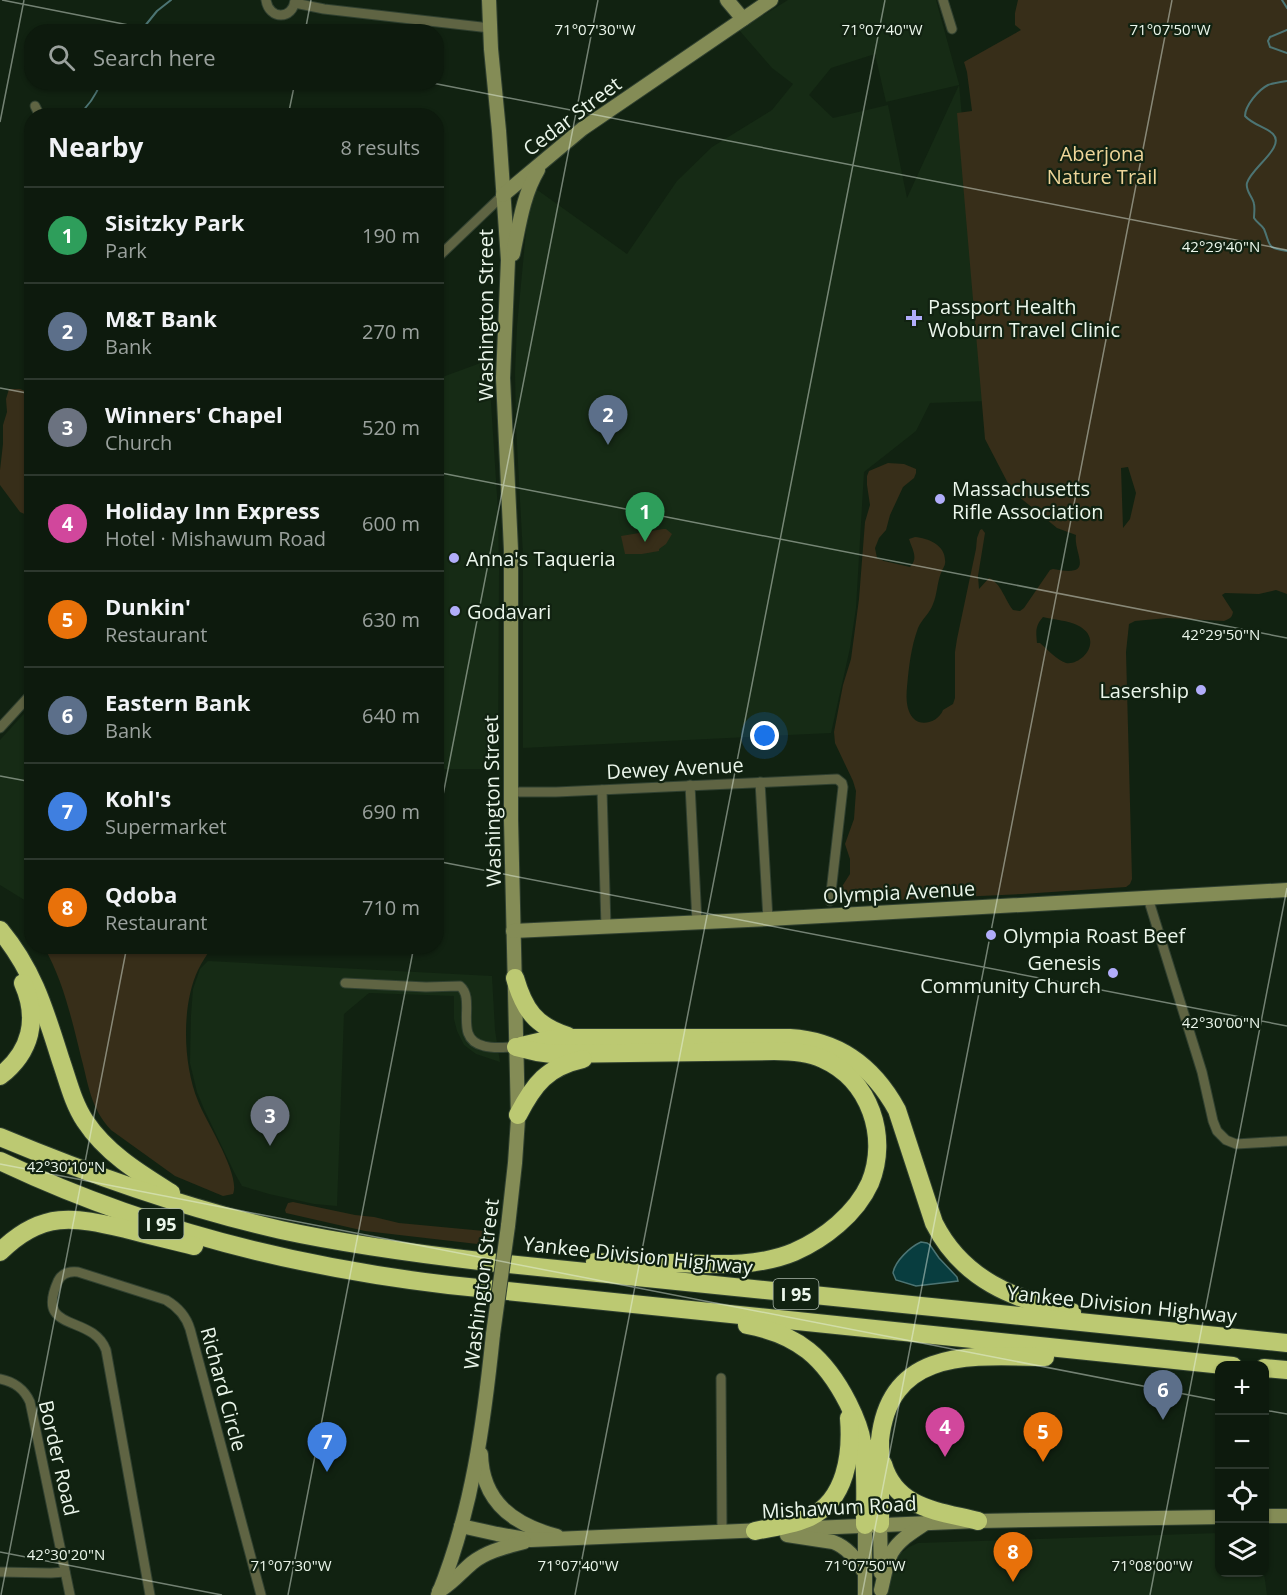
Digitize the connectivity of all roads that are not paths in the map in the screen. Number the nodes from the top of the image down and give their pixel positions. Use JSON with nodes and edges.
{"nodes":[{"id":1,"x":266,"y":0,"type":"edge"},
{"id":2,"x":489,"y":0,"type":"edge"},
{"id":3,"x":727,"y":0,"type":"edge"},
{"id":4,"x":771,"y":0,"type":"edge"},
{"id":5,"x":943,"y":0,"type":"edge"},
{"id":6,"x":295,"y":2,"type":"edge"},
{"id":7,"x":743,"y":19,"type":"junction"},
{"id":8,"x":490,"y":28,"type":"junction"},
{"id":9,"x":952,"y":29,"type":"dead end"},
{"id":10,"x":501,"y":156,"type":"junction"},
{"id":11,"x":539,"y":165,"type":"junction"},
{"id":12,"x":503,"y":195,"type":"junction"},
{"id":13,"x":444,"y":249,"type":"edge"},
{"id":14,"x":508,"y":277,"type":"junction"},
{"id":15,"x":24,"y":702,"type":"edge"},
{"id":16,"x":0,"y":728,"type":"edge"},
{"id":17,"x":760,"y":782,"type":"junction"},
{"id":18,"x":690,"y":785,"type":"junction"},
{"id":19,"x":602,"y":790,"type":"junction"},
{"id":20,"x":510,"y":792,"type":"junction"},
{"id":21,"x":1287,"y":890,"type":"edge"},
{"id":22,"x":1148,"y":898,"type":"junction"},
{"id":23,"x":830,"y":901,"type":"dead end"},
{"id":24,"x":768,"y":919,"type":"junction"},
{"id":25,"x":697,"y":922,"type":"junction"},
{"id":26,"x":606,"y":927,"type":"junction"},
{"id":27,"x":0,"y":930,"type":"edge"},
{"id":28,"x":513,"y":931,"type":"junction"},
{"id":29,"x":0,"y":946,"type":"edge"},
{"id":30,"x":515,"y":978,"type":"junction"},
{"id":31,"x":345,"y":983,"type":"dead end"},
{"id":32,"x":578,"y":1038,"type":"junction"},
{"id":33,"x":516,"y":1047,"type":"junction"},
{"id":34,"x":616,"y":1053,"type":"junction"},
{"id":35,"x":0,"y":1076,"type":"edge"},
{"id":36,"x":518,"y":1115,"type":"junction"},
{"id":37,"x":0,"y":1137,"type":"edge"},
{"id":38,"x":1287,"y":1141,"type":"edge"},
{"id":39,"x":0,"y":1161,"type":"edge"},
{"id":40,"x":193,"y":1207,"type":"junction"},
{"id":41,"x":0,"y":1252,"type":"edge"},
{"id":42,"x":428,"y":1255,"type":"junction"},
{"id":43,"x":329,"y":1268,"type":"junction"},
{"id":44,"x":645,"y":1305,"type":"junction"},
{"id":45,"x":1165,"y":1331,"type":"junction"},
{"id":46,"x":1287,"y":1343,"type":"edge"},
{"id":47,"x":1211,"y":1364,"type":"junction"},
{"id":48,"x":1215,"y":1364,"type":"edge"},
{"id":49,"x":1269,"y":1369,"type":"edge"},
{"id":50,"x":1287,"y":1371,"type":"edge"},
{"id":51,"x":721,"y":1378,"type":"dead end"},
{"id":52,"x":0,"y":1379,"type":"edge"},
{"id":53,"x":847,"y":1402,"type":"junction"},
{"id":54,"x":482,"y":1433,"type":"junction"},
{"id":55,"x":880,"y":1450,"type":"junction"},
{"id":56,"x":1215,"y":1516,"type":"edge"},
{"id":57,"x":1269,"y":1516,"type":"edge"},
{"id":58,"x":1287,"y":1516,"type":"edge"},
{"id":59,"x":978,"y":1521,"type":"junction"},
{"id":60,"x":927,"y":1523,"type":"junction"},
{"id":61,"x":873,"y":1525,"type":"junction"},
{"id":62,"x":461,"y":1526,"type":"junction"},
{"id":63,"x":755,"y":1531,"type":"junction"},
{"id":64,"x":722,"y":1532,"type":"junction"},
{"id":65,"x":573,"y":1539,"type":"junction"},
{"id":66,"x":531,"y":1540,"type":"junction"},
{"id":67,"x":0,"y":1572,"type":"edge"},
{"id":68,"x":65,"y":1572,"type":"junction"},
{"id":69,"x":865,"y":1573,"type":"junction"},
{"id":70,"x":438,"y":1593,"type":"edge"},
{"id":71,"x":881,"y":1593,"type":"edge"},
{"id":72,"x":70,"y":1595,"type":"edge"},
{"id":73,"x":150,"y":1595,"type":"edge"},
{"id":74,"x":261,"y":1595,"type":"edge"},
{"id":75,"x":866,"y":1595,"type":"edge"}],
"edges":[{"from":1,"to":6,"type":"street"},
{"from":2,"to":8,"type":"main road","name":"Washington Street"},
{"from":3,"to":7,"type":"main road"},
{"from":4,"to":7,"type":"main road","name":"Cedar Street"},
{"from":5,"to":9,"type":"street"},
{"from":6,"to":8,"type":"street"},
{"from":7,"to":11,"type":"main road","name":"Cedar Street"},
{"from":8,"to":10,"type":"main road","name":"Washington Street"},
{"from":10,"to":11,"type":"main road"},
{"from":10,"to":12,"type":"main road","name":"Washington Street"},
{"from":11,"to":12,"type":"main road","name":"Cedar Street"},
{"from":11,"to":14,"type":"main road"},
{"from":12,"to":13,"type":"street","name":"Cedar Street"},
{"from":12,"to":14,"type":"main road","name":"Washington Street"},
{"from":14,"to":20,"type":"main road","name":"Washington Street"},
{"from":15,"to":16,"type":"street"},
{"from":17,"to":18,"type":"street","name":"Dewey Avenue"},
{"from":17,"to":23,"type":"street","name":"Dewey Avenue"},
{"from":17,"to":24,"type":"street"},
{"from":18,"to":19,"type":"street","name":"Dewey Avenue"},
{"from":18,"to":25,"type":"street"},
{"from":19,"to":20,"type":"street","name":"Dewey Avenue"},
{"from":19,"to":26,"type":"street"},
{"from":20,"to":28,"type":"main road","name":"Washington Street"},
{"from":21,"to":22,"type":"main road","name":"Olympia Avenue"},
{"from":22,"to":24,"type":"main road","name":"Olympia Avenue"},
{"from":22,"to":38,"type":"street"},
{"from":24,"to":25,"type":"main road","name":"Olympia Avenue"},
{"from":25,"to":26,"type":"main road","name":"Olympia Avenue"},
{"from":26,"to":28,"type":"main road","name":"Olympia Avenue"},
{"from":27,"to":40,"type":"highway"},
{"from":28,"to":30,"type":"main road","name":"Washington Street"},
{"from":29,"to":35,"type":"highway"},
{"from":30,"to":32,"type":"highway"},
{"from":30,"to":33,"type":"main road","name":"Washington Street"},
{"from":31,"to":33,"type":"street"},
{"from":32,"to":33,"type":"highway"},
{"from":32,"to":45,"type":"highway"},
{"from":33,"to":34,"type":"highway"},
{"from":33,"to":36,"type":"main road","name":"Washington Street"},
{"from":34,"to":36,"type":"highway"},
{"from":34,"to":42,"type":"highway"},
{"from":36,"to":54,"type":"main road","name":"Washington Street","bridge":true},
{"from":37,"to":40,"type":"highway","name":"Yankee Division Highway","number":"I 95"},
{"from":39,"to":43,"type":"highway","number":"I 95"},
{"from":40,"to":42,"type":"highway","name":"Yankee Division Highway","number":"I 95"},
{"from":41,"to":43,"type":"highway"},
{"from":42,"to":45,"type":"highway","name":"Yankee Division Highway","number":"I 95"},
{"from":43,"to":44,"type":"highway","number":"I 95"},
{"from":44,"to":47,"type":"highway","number":"I 95"},
{"from":44,"to":53,"type":"highway"},
{"from":45,"to":46,"type":"highway","name":"Yankee Division Highway","number":"I 95"},
{"from":47,"to":48,"type":"highway","number":"I 95"},
{"from":47,"to":55,"type":"highway"},
{"from":49,"to":50,"type":"highway"},
{"from":51,"to":64,"type":"street"},
{"from":52,"to":68,"type":"street","name":"Border Road"},
{"from":53,"to":61,"type":"highway"},
{"from":53,"to":63,"type":"highway"},
{"from":54,"to":62,"type":"main road","name":"Washington Street"},
{"from":54,"to":65,"type":"main road"},
{"from":55,"to":59,"type":"highway"},
{"from":55,"to":61,"type":"highway"},
{"from":56,"to":59,"type":"main road","name":"Mishawum Road"},
{"from":57,"to":58,"type":"main road"},
{"from":59,"to":60,"type":"main road","name":"Mishawum Road"},
{"from":60,"to":61,"type":"main road","name":"Mishawum Road"},
{"from":60,"to":71,"type":"main road"},
{"from":61,"to":63,"type":"main road","name":"Mishawum Road"},
{"from":61,"to":69,"type":"main road"},
{"from":61,"to":71,"type":"main road"},
{"from":62,"to":66,"type":"main road","name":"Mishawum Road"},
{"from":62,"to":70,"type":"main road","name":"Washington Street"},
{"from":63,"to":64,"type":"main road","name":"Mishawum Road"},
{"from":63,"to":69,"type":"main road"},
{"from":64,"to":65,"type":"main road","name":"Mishawum Road"},
{"from":65,"to":66,"type":"main road","name":"Mishawum Road"},
{"from":66,"to":70,"type":"main road"},
{"from":67,"to":68,"type":"street"},
{"from":68,"to":72,"type":"street","name":"Border Road"},
{"from":69,"to":75,"type":"main road"},
{"from":73,"to":74,"type":"street","name":"Richard Circle"}]}
